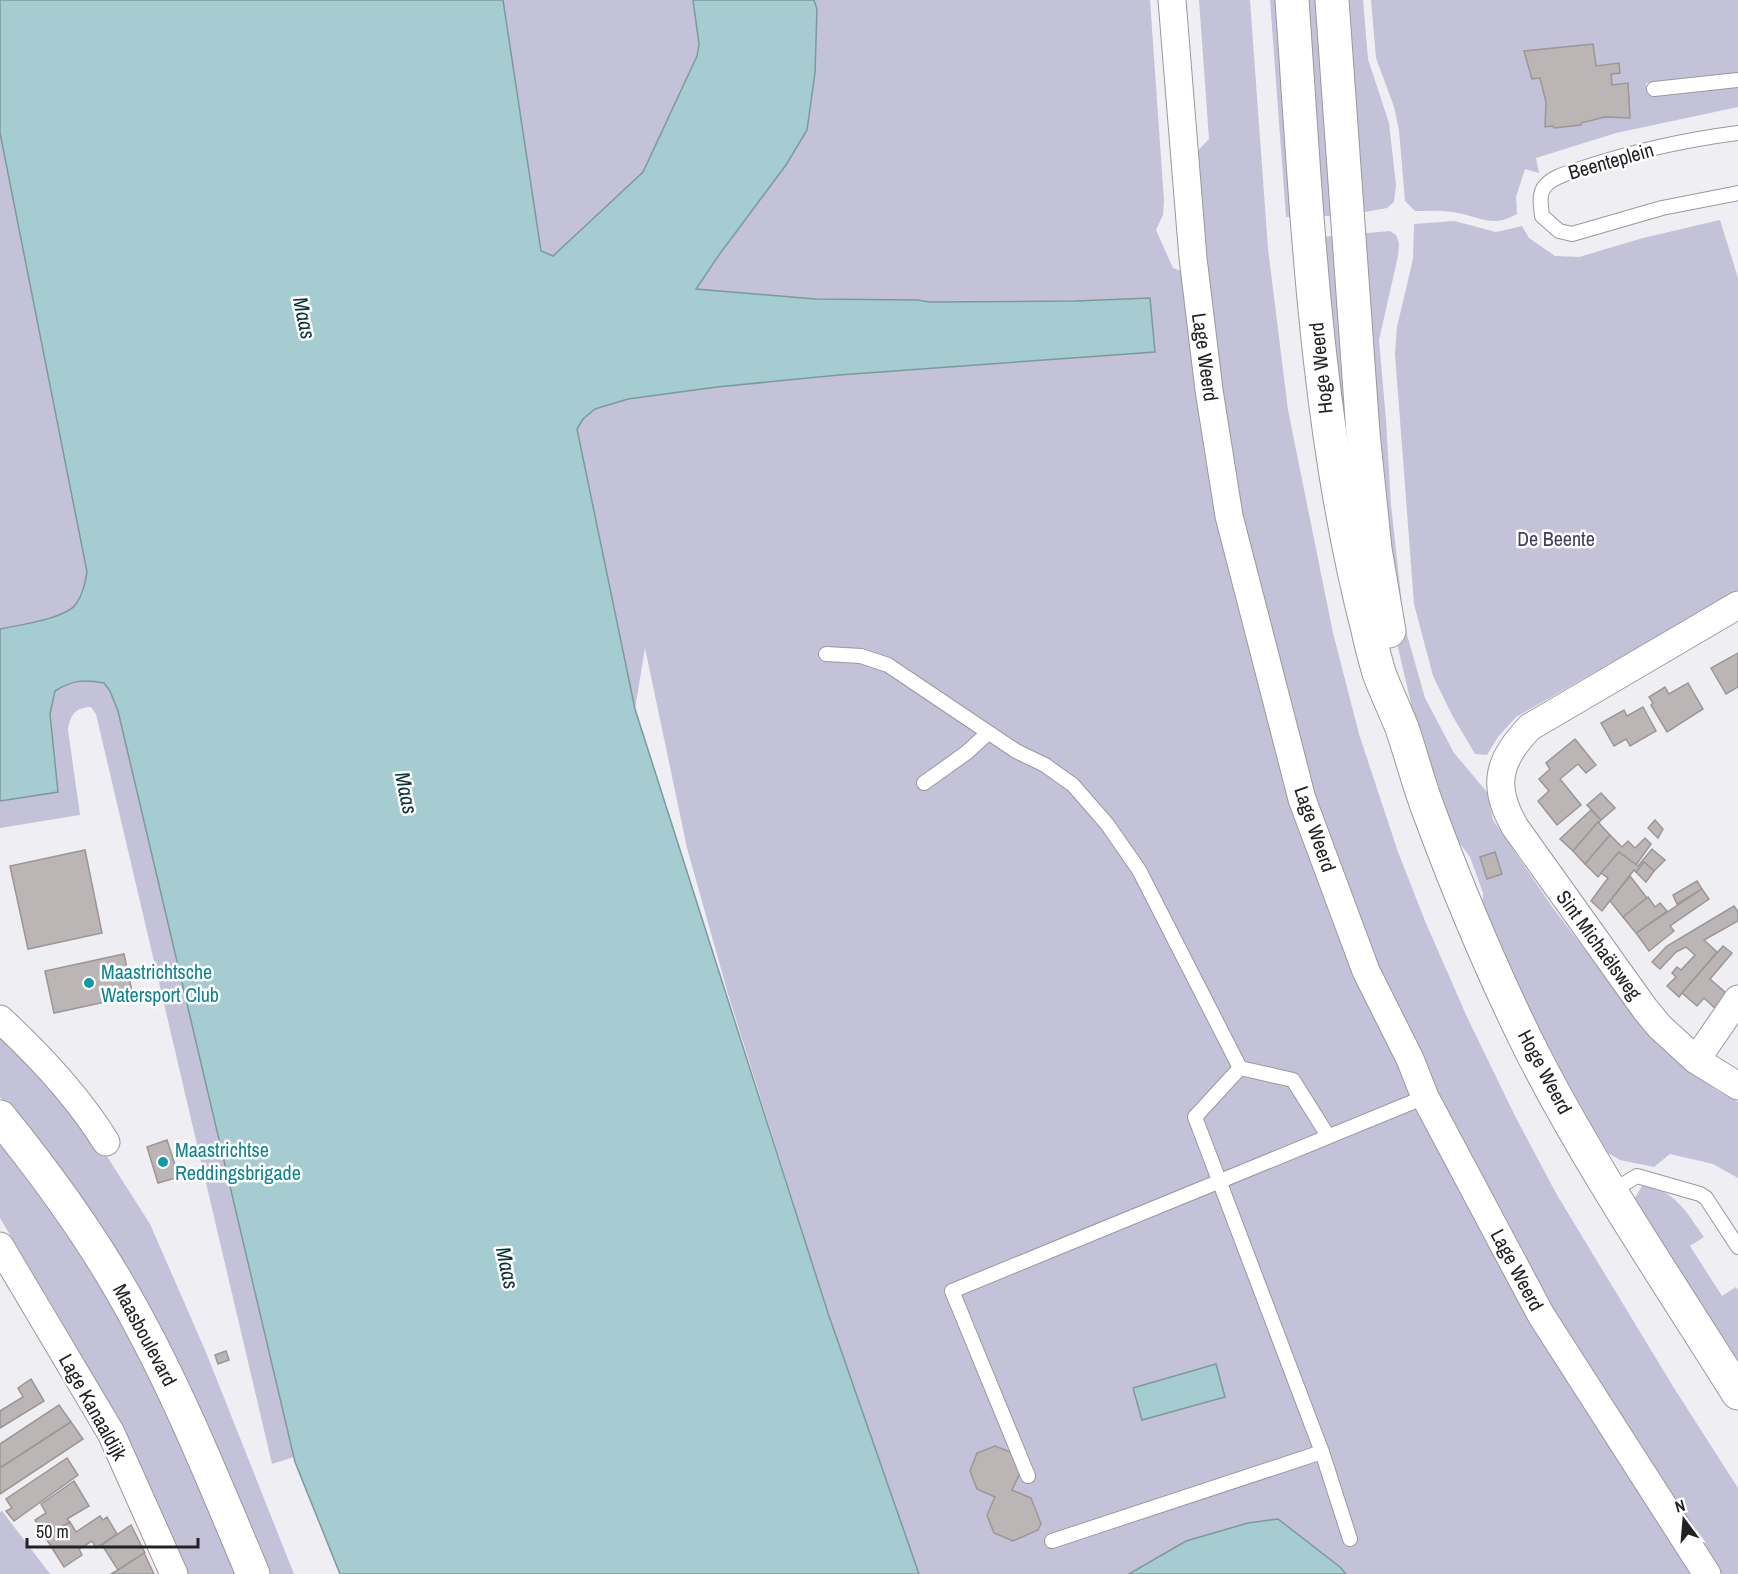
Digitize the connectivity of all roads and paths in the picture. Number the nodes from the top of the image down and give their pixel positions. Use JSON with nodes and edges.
{"nodes":[{"id":1,"x":1172,"y":0,"type":"edge"},
{"id":2,"x":1292,"y":0,"type":"edge"},
{"id":3,"x":1332,"y":0,"type":"edge"},
{"id":4,"x":1738,"y":80,"type":"edge"},
{"id":5,"x":1654,"y":89,"type":"dead end"},
{"id":6,"x":1738,"y":133,"type":"edge"},
{"id":7,"x":1738,"y":193,"type":"edge"},
{"id":8,"x":1738,"y":605,"type":"edge"},
{"id":9,"x":826,"y":654,"type":"dead end"},
{"id":10,"x":1402,"y":728,"type":"junction"},
{"id":11,"x":988,"y":733,"type":"junction"},
{"id":12,"x":924,"y":783,"type":"dead end"},
{"id":13,"x":1738,"y":999,"type":"edge"},
{"id":14,"x":0,"y":1019,"type":"edge"},
{"id":15,"x":1696,"y":1060,"type":"junction"},
{"id":16,"x":1240,"y":1068,"type":"junction"},
{"id":17,"x":1738,"y":1086,"type":"edge"},
{"id":18,"x":1425,"y":1097,"type":"junction"},
{"id":19,"x":0,"y":1117,"type":"edge"},
{"id":20,"x":1328,"y":1136,"type":"junction"},
{"id":21,"x":106,"y":1142,"type":"dead end"},
{"id":22,"x":1219,"y":1181,"type":"junction"},
{"id":23,"x":1612,"y":1191,"type":"junction"},
{"id":24,"x":0,"y":1246,"type":"edge"},
{"id":25,"x":1738,"y":1247,"type":"edge"},
{"id":26,"x":1738,"y":1393,"type":"edge"},
{"id":27,"x":1322,"y":1452,"type":"junction"},
{"id":28,"x":1028,"y":1476,"type":"dead end"},
{"id":29,"x":1350,"y":1539,"type":"dead end"},
{"id":30,"x":1052,"y":1541,"type":"dead end"},
{"id":31,"x":174,"y":1574,"type":"edge"},
{"id":32,"x":252,"y":1574,"type":"edge"},
{"id":33,"x":1707,"y":1574,"type":"edge"}],
"edges":[{"from":1,"to":18,"type":"street","name":"Lage Weerd"},
{"from":2,"to":10,"type":"main road","name":"Hoge Weerd"},
{"from":3,"to":10,"type":"main road","name":"Hoge Weerd"},
{"from":4,"to":5,"type":"lane"},
{"from":6,"to":7,"type":"lane","name":"Beenteplein"},
{"from":8,"to":15,"type":"street","name":"Sint Michaëlsweg"},
{"from":9,"to":11,"type":"lane"},
{"from":10,"to":23,"type":"main road","name":"Hoge Weerd"},
{"from":11,"to":12,"type":"lane"},
{"from":11,"to":16,"type":"lane"},
{"from":13,"to":15,"type":"street"},
{"from":14,"to":21,"type":"street"},
{"from":15,"to":17,"type":"street","name":"Sint Michaëlsweg"},
{"from":16,"to":20,"type":"lane"},
{"from":16,"to":22,"type":"lane"},
{"from":18,"to":20,"type":"lane"},
{"from":18,"to":33,"type":"street","name":"Lage Weerd"},
{"from":19,"to":32,"type":"main road","name":"Maasboulevard"},
{"from":20,"to":22,"type":"lane"},
{"from":22,"to":27,"type":"lane"},
{"from":22,"to":28,"type":"lane"},
{"from":23,"to":25,"type":"lane"},
{"from":23,"to":26,"type":"main road","name":"Hoge Weerd"},
{"from":24,"to":31,"type":"street","name":"Lage Kanaaldijk"},
{"from":27,"to":29,"type":"lane"},
{"from":27,"to":30,"type":"lane"}]}
